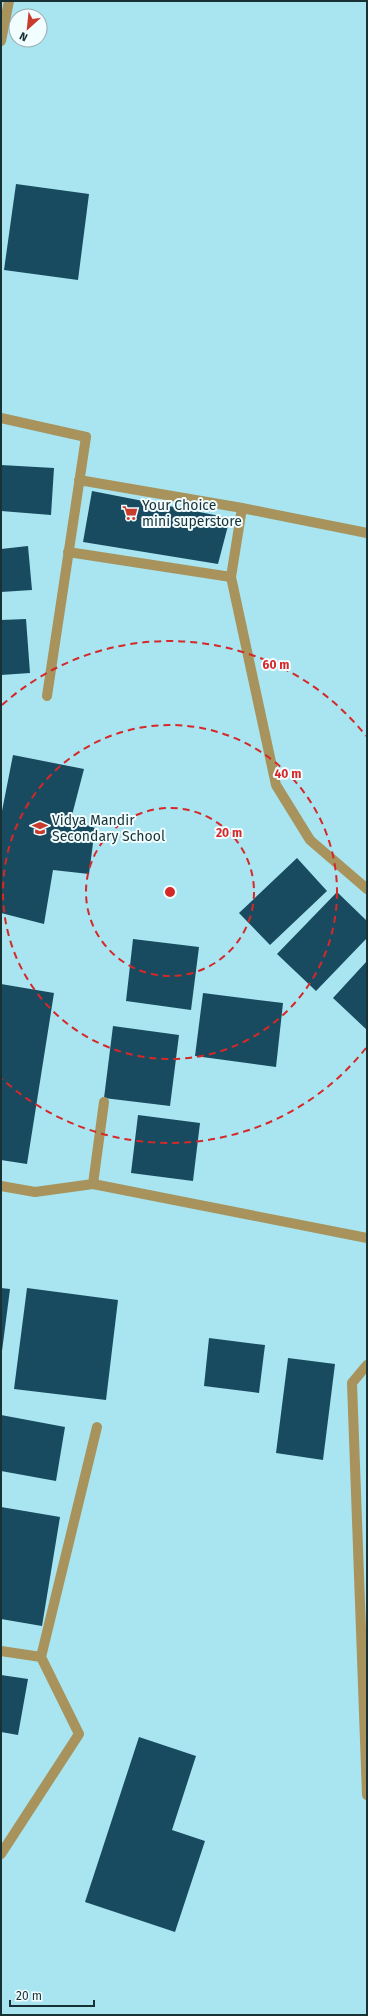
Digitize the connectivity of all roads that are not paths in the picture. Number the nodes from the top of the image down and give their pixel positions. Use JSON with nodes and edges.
{"nodes":[{"id":1,"x":9,"y":1,"type":"edge"},
{"id":2,"x":1,"y":41,"type":"edge"},
{"id":3,"x":1,"y":418,"type":"edge"},
{"id":4,"x":79,"y":480,"type":"junction"},
{"id":5,"x":242,"y":508,"type":"junction"},
{"id":6,"x":367,"y":533,"type":"edge"},
{"id":7,"x":68,"y":552,"type":"junction"},
{"id":8,"x":231,"y":578,"type":"junction"},
{"id":9,"x":47,"y":696,"type":"dead end"},
{"id":10,"x":367,"y":889,"type":"edge"},
{"id":11,"x":104,"y":1102,"type":"dead end"},
{"id":12,"x":93,"y":1184,"type":"junction"},
{"id":13,"x":1,"y":1186,"type":"edge"},
{"id":14,"x":367,"y":1238,"type":"edge"},
{"id":15,"x":367,"y":1365,"type":"edge"},
{"id":16,"x":97,"y":1427,"type":"dead end"},
{"id":17,"x":1,"y":1650,"type":"edge"},
{"id":18,"x":41,"y":1657,"type":"junction"},
{"id":19,"x":367,"y":1795,"type":"edge"},
{"id":20,"x":1,"y":1854,"type":"edge"}],
"edges":[{"from":1,"to":2,"type":"street"},
{"from":3,"to":4,"type":"street"},
{"from":4,"to":5,"type":"street"},
{"from":4,"to":7,"type":"street"},
{"from":5,"to":6,"type":"street"},
{"from":5,"to":8,"type":"street"},
{"from":7,"to":8,"type":"street"},
{"from":7,"to":9,"type":"street"},
{"from":8,"to":10,"type":"street"},
{"from":11,"to":12,"type":"street"},
{"from":12,"to":13,"type":"street"},
{"from":12,"to":14,"type":"street"},
{"from":15,"to":19,"type":"street"},
{"from":16,"to":18,"type":"street"},
{"from":17,"to":18,"type":"street"},
{"from":18,"to":20,"type":"street"}]}
